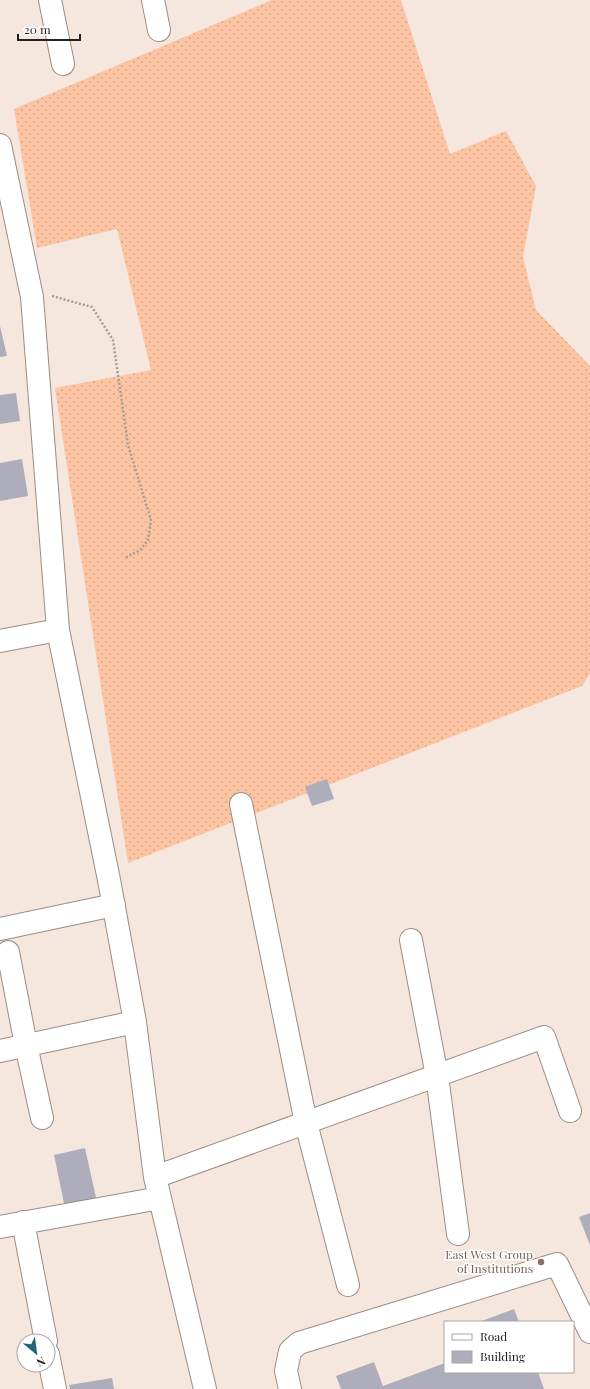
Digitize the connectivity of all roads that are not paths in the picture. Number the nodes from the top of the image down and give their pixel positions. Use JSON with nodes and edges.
{"nodes":[{"id":1,"x":50,"y":0,"type":"edge"},
{"id":2,"x":153,"y":0,"type":"edge"},
{"id":3,"x":159,"y":30,"type":"dead end"},
{"id":4,"x":63,"y":64,"type":"dead end"},
{"id":5,"x":0,"y":145,"type":"edge"},
{"id":6,"x":58,"y":630,"type":"junction"},
{"id":7,"x":0,"y":641,"type":"edge"},
{"id":8,"x":241,"y":804,"type":"dead end"},
{"id":9,"x":114,"y":905,"type":"junction"},
{"id":10,"x":0,"y":929,"type":"edge"},
{"id":11,"x":411,"y":940,"type":"dead end"},
{"id":12,"x":8,"y":952,"type":"dead end"},
{"id":13,"x":135,"y":1022,"type":"junction"},
{"id":14,"x":26,"y":1045,"type":"junction"},
{"id":15,"x":0,"y":1051,"type":"edge"},
{"id":16,"x":437,"y":1076,"type":"junction"},
{"id":17,"x":570,"y":1110,"type":"dead end"},
{"id":18,"x":42,"y":1118,"type":"dead end"},
{"id":19,"x":306,"y":1123,"type":"junction"},
{"id":20,"x":155,"y":1177,"type":"junction"},
{"id":21,"x":160,"y":1198,"type":"junction"},
{"id":22,"x":23,"y":1222,"type":"junction"},
{"id":23,"x":0,"y":1227,"type":"edge"},
{"id":24,"x":458,"y":1234,"type":"dead end"},
{"id":25,"x":348,"y":1285,"type":"dead end"},
{"id":26,"x":585,"y":1308,"type":"edge"},
{"id":27,"x":590,"y":1332,"type":"edge"},
{"id":28,"x":44,"y":1333,"type":"edge"},
{"id":29,"x":52,"y":1373,"type":"edge"},
{"id":30,"x":55,"y":1389,"type":"edge"},
{"id":31,"x":205,"y":1389,"type":"edge"},
{"id":32,"x":290,"y":1389,"type":"edge"}],
"edges":[{"from":1,"to":4,"type":"street"},
{"from":2,"to":3,"type":"street"},
{"from":5,"to":6,"type":"street"},
{"from":6,"to":7,"type":"street"},
{"from":6,"to":9,"type":"street"},
{"from":8,"to":19,"type":"street"},
{"from":9,"to":10,"type":"street"},
{"from":9,"to":13,"type":"street"},
{"from":11,"to":16,"type":"street"},
{"from":12,"to":14,"type":"street"},
{"from":13,"to":14,"type":"street"},
{"from":13,"to":20,"type":"street"},
{"from":14,"to":15,"type":"street"},
{"from":14,"to":18,"type":"street"},
{"from":16,"to":17,"type":"street"},
{"from":16,"to":19,"type":"street"},
{"from":16,"to":24,"type":"street"},
{"from":19,"to":20,"type":"street"},
{"from":19,"to":25,"type":"street"},
{"from":20,"to":21,"type":"street"},
{"from":21,"to":22,"type":"street"},
{"from":21,"to":31,"type":"street"},
{"from":22,"to":23,"type":"street"},
{"from":22,"to":28,"type":"street"},
{"from":26,"to":27,"type":"street"},
{"from":26,"to":32,"type":"street"},
{"from":29,"to":30,"type":"street"}]}
